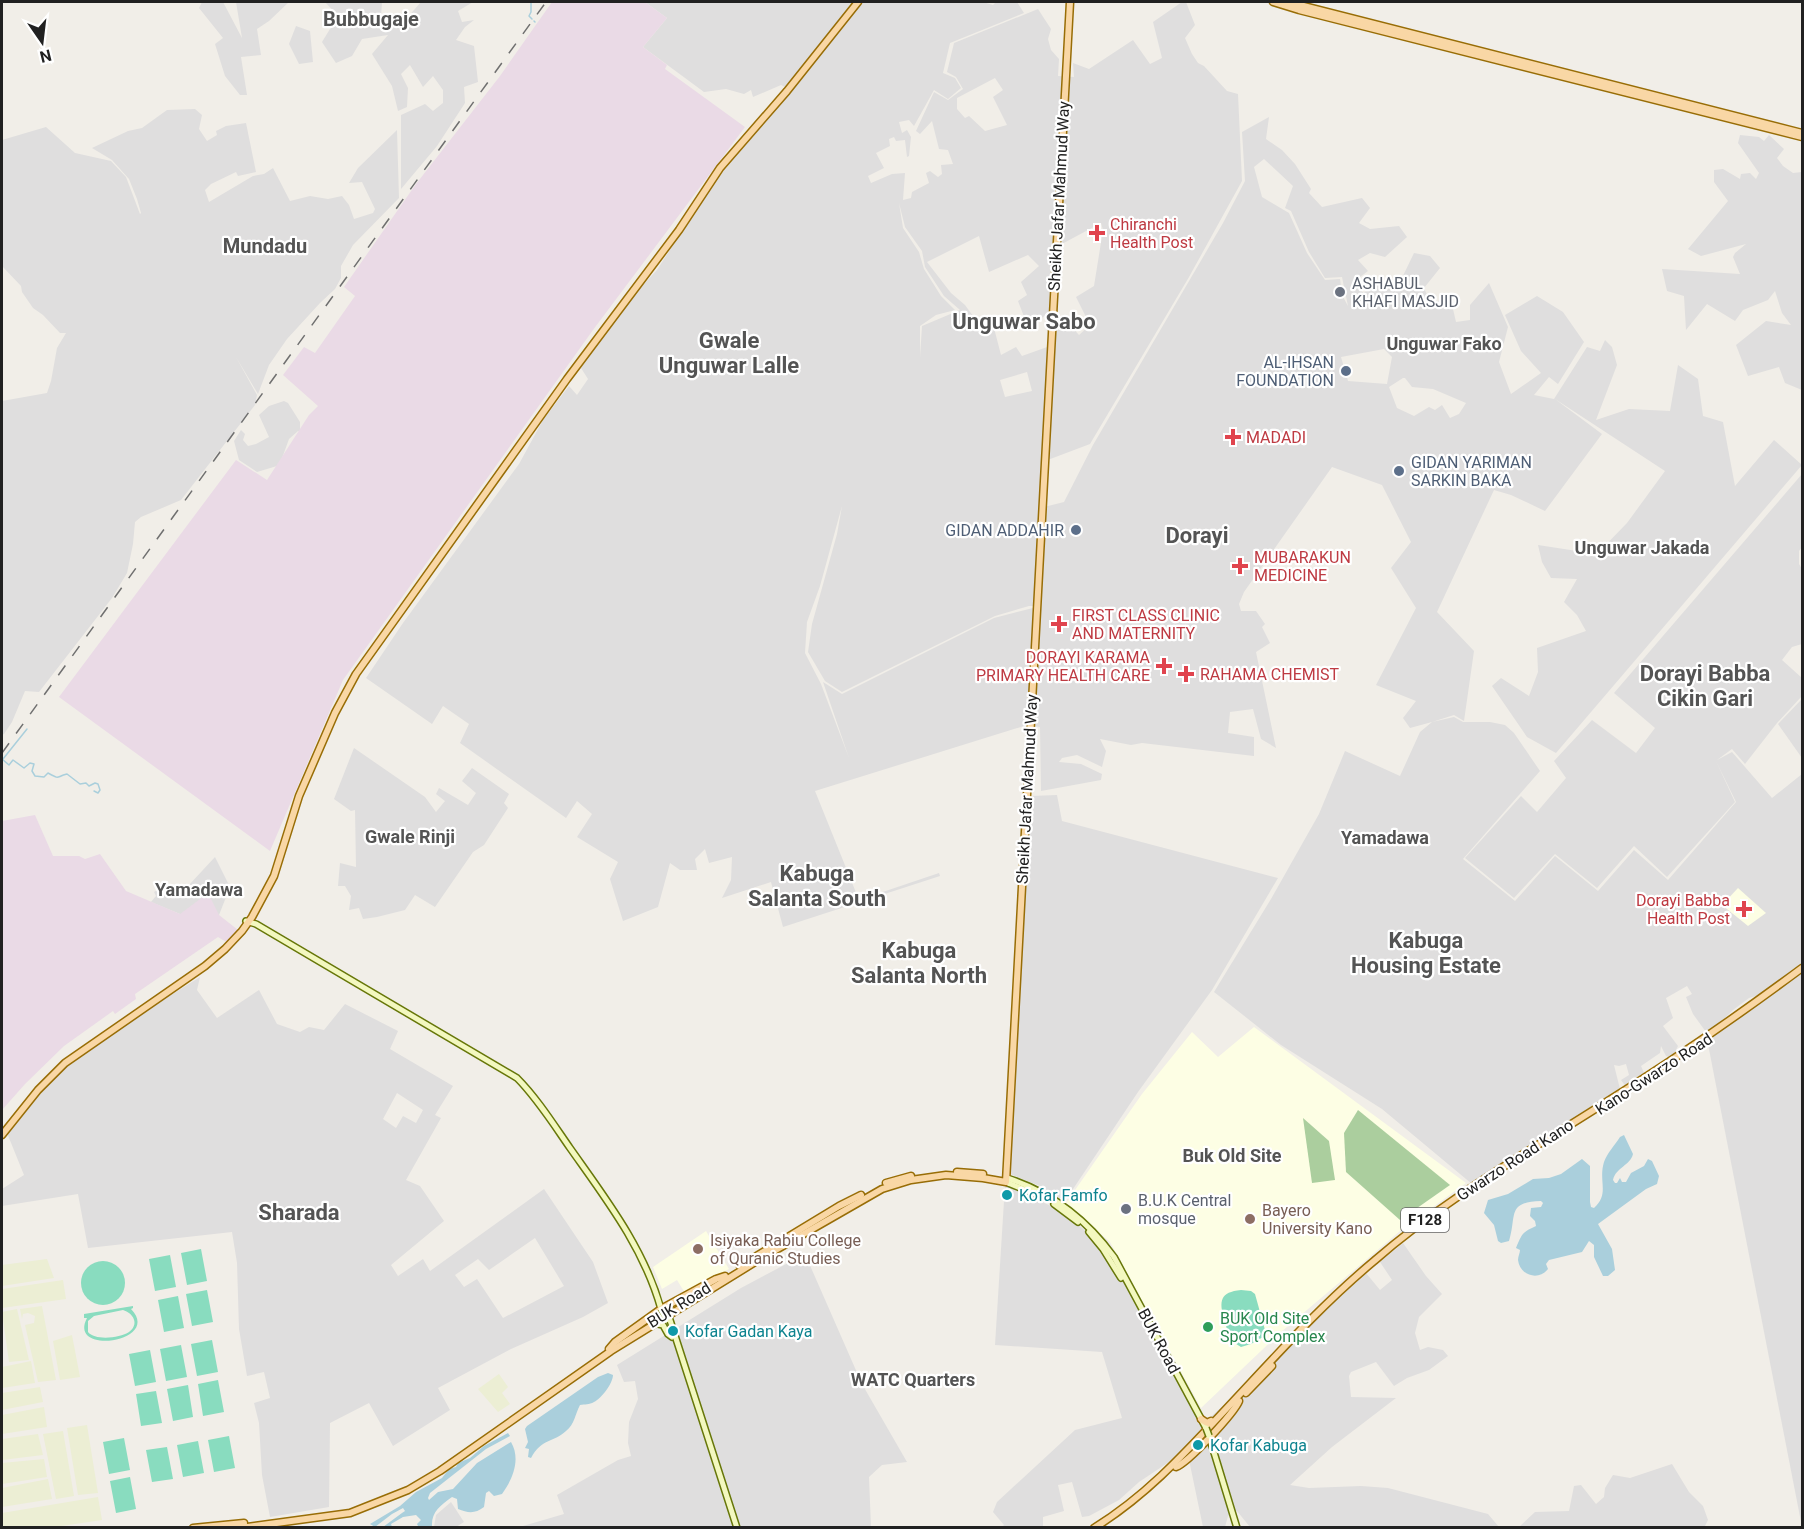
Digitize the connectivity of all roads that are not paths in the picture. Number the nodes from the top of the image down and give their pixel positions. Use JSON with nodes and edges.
{"nodes":[{"id":1,"x":856,"y":2,"type":"edge"},
{"id":2,"x":1074,"y":2,"type":"edge"},
{"id":3,"x":1274,"y":2,"type":"edge"},
{"id":4,"x":1288,"y":2,"type":"edge"},
{"id":5,"x":1067,"y":5,"type":"edge"},
{"id":6,"x":1461,"y":48,"type":"junction"},
{"id":7,"x":1803,"y":135,"type":"edge"},
{"id":8,"x":249,"y":919,"type":"junction"},
{"id":9,"x":1802,"y":970,"type":"edge"},
{"id":10,"x":2,"y":1132,"type":"edge"},
{"id":11,"x":1005,"y":1180,"type":"junction"},
{"id":12,"x":728,"y":1277,"type":"junction"},
{"id":13,"x":663,"y":1308,"type":"junction"},
{"id":14,"x":670,"y":1317,"type":"junction"},
{"id":15,"x":658,"y":1324,"type":"junction"},
{"id":16,"x":1154,"y":1335,"type":"junction"},
{"id":17,"x":674,"y":1336,"type":"junction"},
{"id":18,"x":610,"y":1350,"type":"junction"},
{"id":19,"x":1237,"y":1400,"type":"junction"},
{"id":20,"x":1201,"y":1419,"type":"junction"},
{"id":21,"x":1211,"y":1421,"type":"junction"},
{"id":22,"x":1205,"y":1429,"type":"junction"},
{"id":23,"x":1208,"y":1437,"type":"junction"},
{"id":24,"x":1176,"y":1467,"type":"junction"},
{"id":25,"x":1167,"y":1470,"type":"junction"},
{"id":26,"x":239,"y":1526,"type":"edge"},
{"id":27,"x":193,"y":1527,"type":"edge"},
{"id":28,"x":735,"y":1527,"type":"edge"},
{"id":29,"x":1094,"y":1527,"type":"edge"},
{"id":30,"x":1236,"y":1527,"type":"edge"}],
"edges":[{"from":1,"to":8,"type":"main road"},
{"from":2,"to":5,"type":"main road"},
{"from":3,"to":6,"type":"main road"},
{"from":4,"to":6,"type":"main road"},
{"from":5,"to":11,"type":"main road","name":"Sheikh Jafar Mahmud Way"},
{"from":6,"to":7,"type":"main road"},
{"from":8,"to":10,"type":"main road"},
{"from":8,"to":13,"type":"main road"},
{"from":9,"to":19,"type":"main road","name":"Kano-Gwarzo Road","number":"F128"},
{"from":11,"to":12,"type":"main road","name":"BUK Road"},
{"from":11,"to":16,"type":"main road","name":"BUK Road"},
{"from":12,"to":13,"type":"main road"},
{"from":12,"to":14,"type":"main road"},
{"from":12,"to":18,"type":"main road","name":"BUK Road"},
{"from":13,"to":14,"type":"main road","bridge":true},
{"from":13,"to":18,"type":"main road"},
{"from":14,"to":15,"type":"main road"},
{"from":14,"to":17,"type":"main road"},
{"from":15,"to":17,"type":"main road"},
{"from":15,"to":18,"type":"main road"},
{"from":16,"to":20,"type":"main road","name":"BUK Road"},
{"from":16,"to":22,"type":"main road","name":"BUK Road"},
{"from":17,"to":28,"type":"main road"},
{"from":18,"to":26,"type":"main road","name":"BUK Road"},
{"from":19,"to":21,"type":"main road"},
{"from":19,"to":23,"type":"main road"},
{"from":19,"to":24,"type":"main road","name":"Kano-Gwarzo Road","number":"F128"},
{"from":19,"to":25,"type":"main road","number":"F128"},
{"from":20,"to":21,"type":"main road"},
{"from":20,"to":22,"type":"main road","name":"BUK Road"},
{"from":21,"to":22,"type":"main road"},
{"from":22,"to":23,"type":"main road","bridge":true},
{"from":22,"to":25,"type":"main road"},
{"from":23,"to":24,"type":"main road"},
{"from":23,"to":30,"type":"main road"},
{"from":24,"to":29,"type":"main road","name":"Kano-Gwarzo Road","number":"F128"},
{"from":25,"to":29,"type":"main road","number":"F128"},
{"from":26,"to":27,"type":"main road","name":"BUK Road"}]}
